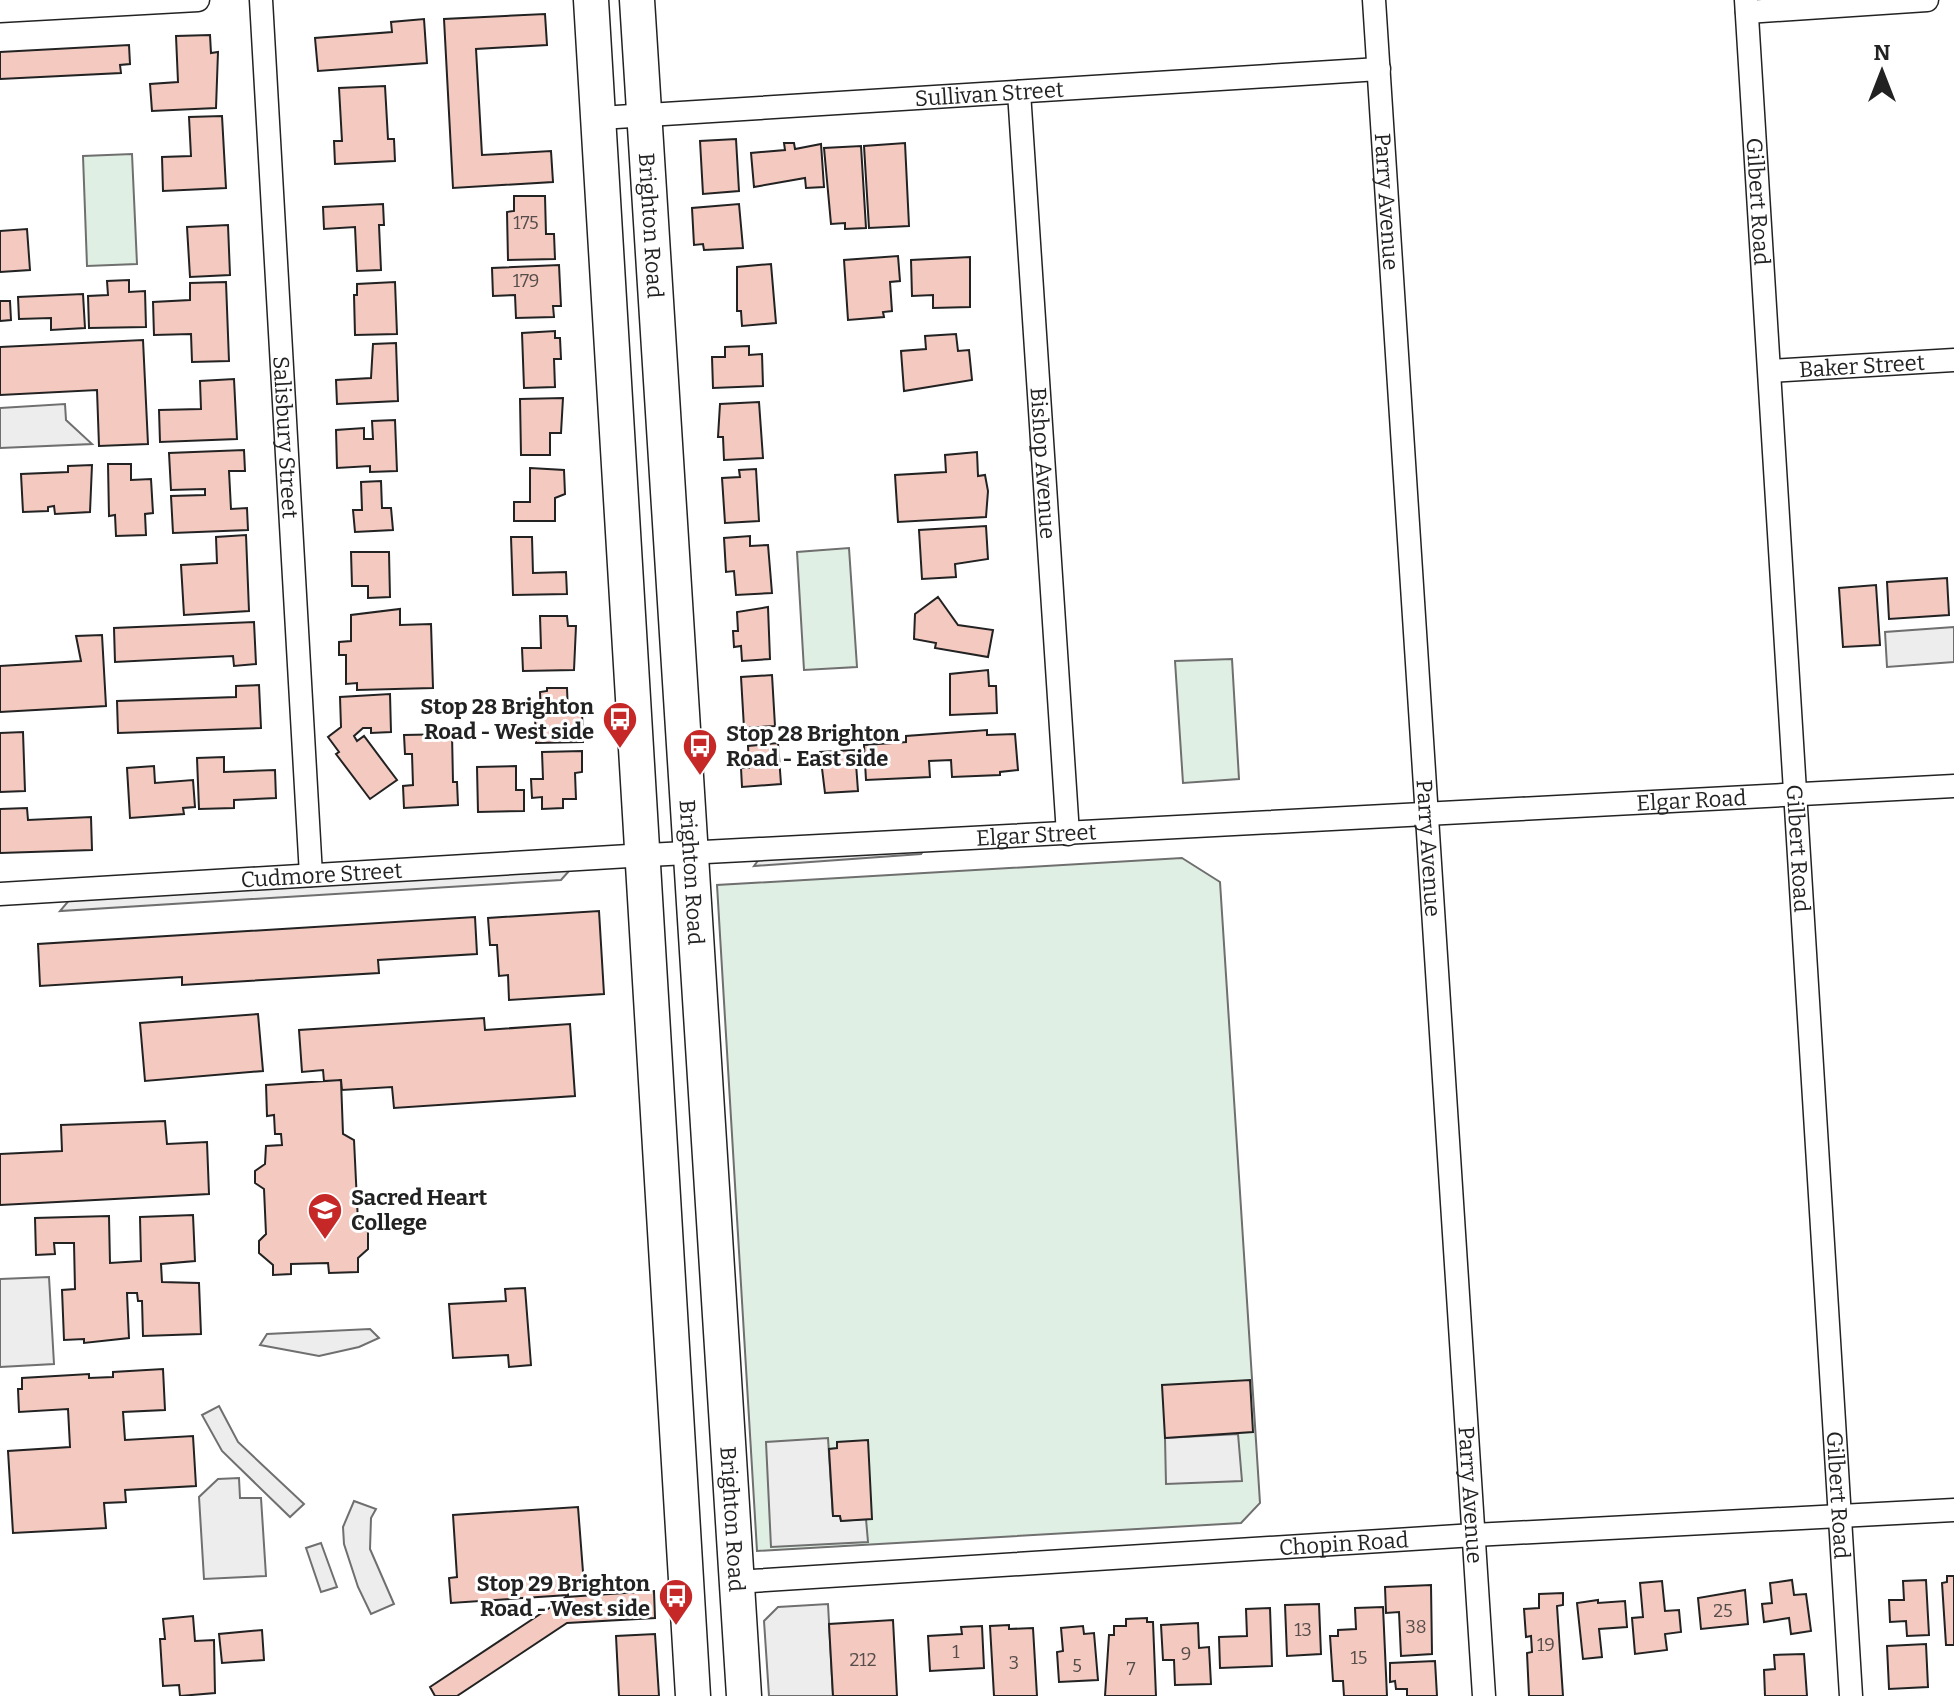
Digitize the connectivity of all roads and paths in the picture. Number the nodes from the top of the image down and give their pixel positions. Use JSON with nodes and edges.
{"nodes":[{"id":1,"x":198,"y":0,"type":"edge"},
{"id":2,"x":261,"y":0,"type":"edge"},
{"id":3,"x":591,"y":0,"type":"edge"},
{"id":4,"x":637,"y":0,"type":"edge"},
{"id":5,"x":1374,"y":0,"type":"edge"},
{"id":6,"x":1927,"y":0,"type":"edge"},
{"id":7,"x":1746,"y":6,"type":"edge"},
{"id":8,"x":0,"y":11,"type":"edge"},
{"id":9,"x":1379,"y":69,"type":"junction"},
{"id":10,"x":1019,"y":92,"type":"junction"},
{"id":11,"x":645,"y":115,"type":"junction"},
{"id":12,"x":600,"y":118,"type":"junction"},
{"id":13,"x":1954,"y":360,"type":"edge"},
{"id":14,"x":1770,"y":371,"type":"junction"},
{"id":15,"x":1954,"y":786,"type":"edge"},
{"id":16,"x":1795,"y":795,"type":"junction"},
{"id":17,"x":1429,"y":817,"type":"junction"},
{"id":18,"x":1068,"y":834,"type":"junction"},
{"id":19,"x":689,"y":853,"type":"junction"},
{"id":20,"x":645,"y":855,"type":"junction"},
{"id":21,"x":311,"y":875,"type":"junction"},
{"id":22,"x":0,"y":894,"type":"edge"},
{"id":23,"x":1954,"y":1510,"type":"edge"},
{"id":24,"x":1840,"y":1516,"type":"junction"},
{"id":25,"x":1474,"y":1535,"type":"junction"},
{"id":26,"x":735,"y":1582,"type":"junction"},
{"id":27,"x":693,"y":1696,"type":"edge"},
{"id":28,"x":744,"y":1696,"type":"edge"},
{"id":29,"x":1484,"y":1696,"type":"edge"},
{"id":30,"x":1851,"y":1696,"type":"edge"}],
"edges":[{"from":1,"to":8,"type":"street"},
{"from":2,"to":21,"type":"street","name":"Salisbury Street"},
{"from":3,"to":12,"type":"main road","name":"Brighton Road"},
{"from":4,"to":11,"type":"main road","name":"Brighton Road"},
{"from":5,"to":9,"type":"street","name":"Parry Avenue"},
{"from":6,"to":7,"type":"street"},
{"from":7,"to":14,"type":"street","name":"Gilbert Road"},
{"from":9,"to":10,"type":"street","name":"Sullivan Street"},
{"from":9,"to":17,"type":"street","name":"Parry Avenue"},
{"from":10,"to":11,"type":"street","name":"Sullivan Street"},
{"from":10,"to":18,"type":"street","name":"Bishop Avenue"},
{"from":11,"to":12,"type":"street","name":"Sullivan Street"},
{"from":11,"to":19,"type":"main road","name":"Brighton Road"},
{"from":12,"to":20,"type":"main road","name":"Brighton Road"},
{"from":13,"to":14,"type":"street","name":"Baker Street"},
{"from":14,"to":16,"type":"street","name":"Gilbert Road"},
{"from":15,"to":16,"type":"street","name":"Elgar Road"},
{"from":16,"to":17,"type":"street","name":"Elgar Road"},
{"from":16,"to":24,"type":"street","name":"Gilbert Road"},
{"from":17,"to":18,"type":"street","name":"Elgar Street"},
{"from":17,"to":25,"type":"street","name":"Parry Avenue"},
{"from":18,"to":19,"type":"street","name":"Elgar Street"},
{"from":19,"to":20,"type":"street","name":"Elgar Street"},
{"from":19,"to":26,"type":"main road","name":"Brighton Road"},
{"from":20,"to":21,"type":"street","name":"Cudmore Street"},
{"from":20,"to":27,"type":"main road","name":"Brighton Road"},
{"from":21,"to":22,"type":"street","name":"Cudmore Street"},
{"from":23,"to":24,"type":"street","name":"Chopin Road"},
{"from":24,"to":25,"type":"street","name":"Chopin Road"},
{"from":24,"to":30,"type":"street","name":"Gilbert Road"},
{"from":25,"to":26,"type":"street","name":"Chopin Road"},
{"from":25,"to":29,"type":"street","name":"Parry Avenue"},
{"from":26,"to":28,"type":"main road","name":"Brighton Road"}]}
